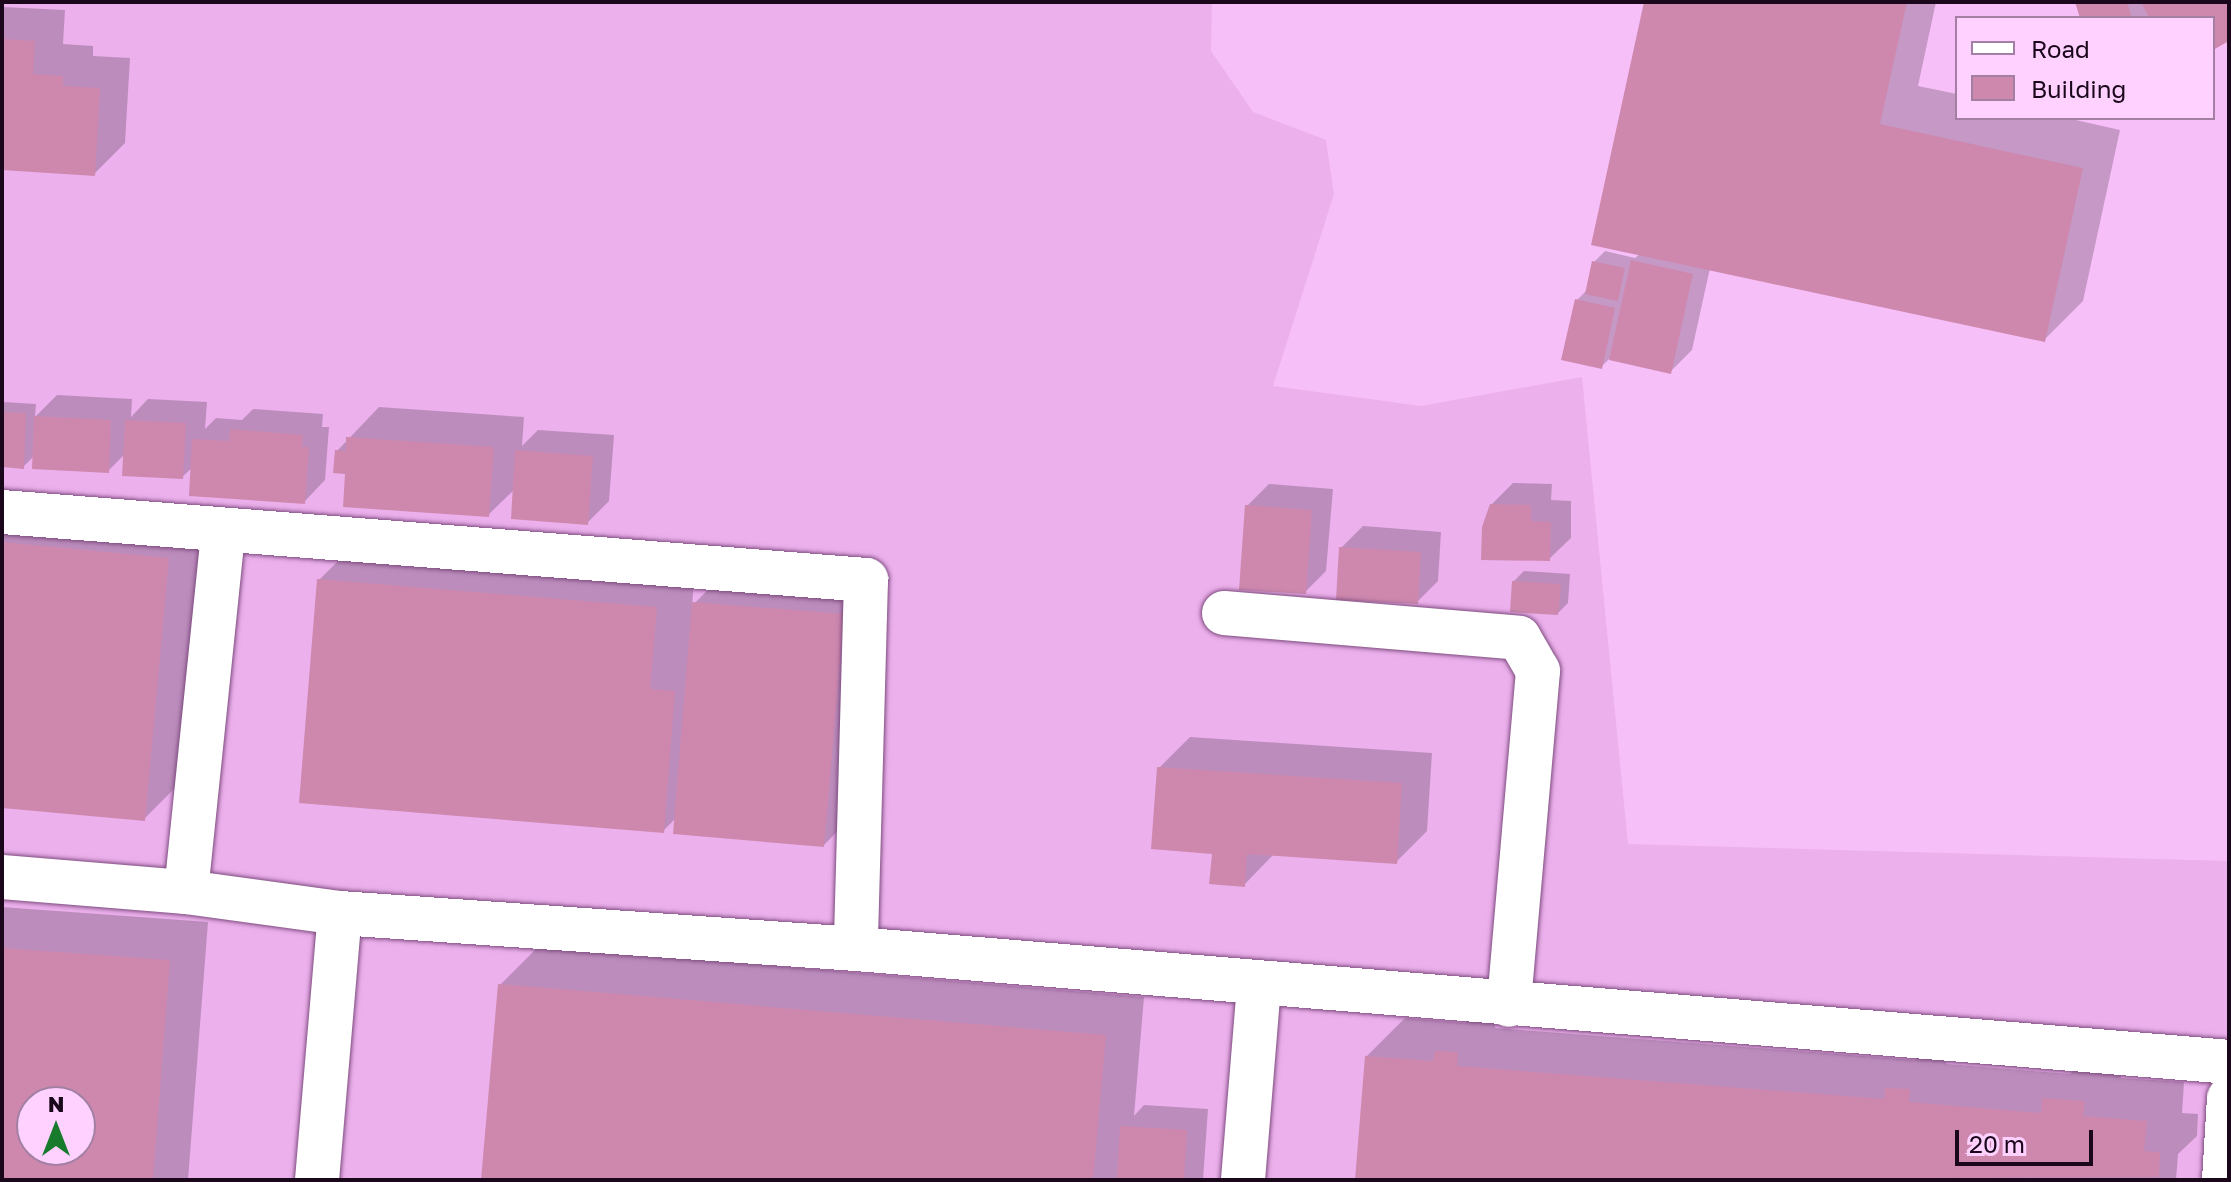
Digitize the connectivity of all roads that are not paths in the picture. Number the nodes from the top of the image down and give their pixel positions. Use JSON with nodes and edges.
{"nodes":[{"id":1,"x":2,"y":512,"type":"edge"},
{"id":2,"x":223,"y":532,"type":"junction"},
{"id":3,"x":1224,"y":613,"type":"dead end"},
{"id":4,"x":2,"y":877,"type":"edge"},
{"id":5,"x":186,"y":892,"type":"junction"},
{"id":6,"x":340,"y":913,"type":"junction"},
{"id":7,"x":856,"y":949,"type":"junction"},
{"id":8,"x":1259,"y":986,"type":"junction"},
{"id":9,"x":1509,"y":1005,"type":"junction"},
{"id":10,"x":2229,"y":1062,"type":"edge"},
{"id":11,"x":2229,"y":1098,"type":"edge"},
{"id":12,"x":317,"y":1180,"type":"edge"},
{"id":13,"x":1243,"y":1180,"type":"edge"},
{"id":14,"x":2224,"y":1180,"type":"edge"}],
"edges":[{"from":1,"to":2,"type":"lane"},
{"from":2,"to":5,"type":"lane"},
{"from":2,"to":7,"type":"lane"},
{"from":3,"to":9,"type":"lane"},
{"from":4,"to":5,"type":"lane"},
{"from":5,"to":6,"type":"lane"},
{"from":6,"to":7,"type":"lane"},
{"from":6,"to":12,"type":"lane"},
{"from":7,"to":8,"type":"lane"},
{"from":8,"to":9,"type":"lane"},
{"from":8,"to":13,"type":"lane"},
{"from":9,"to":10,"type":"lane"},
{"from":11,"to":14,"type":"lane"}]}
